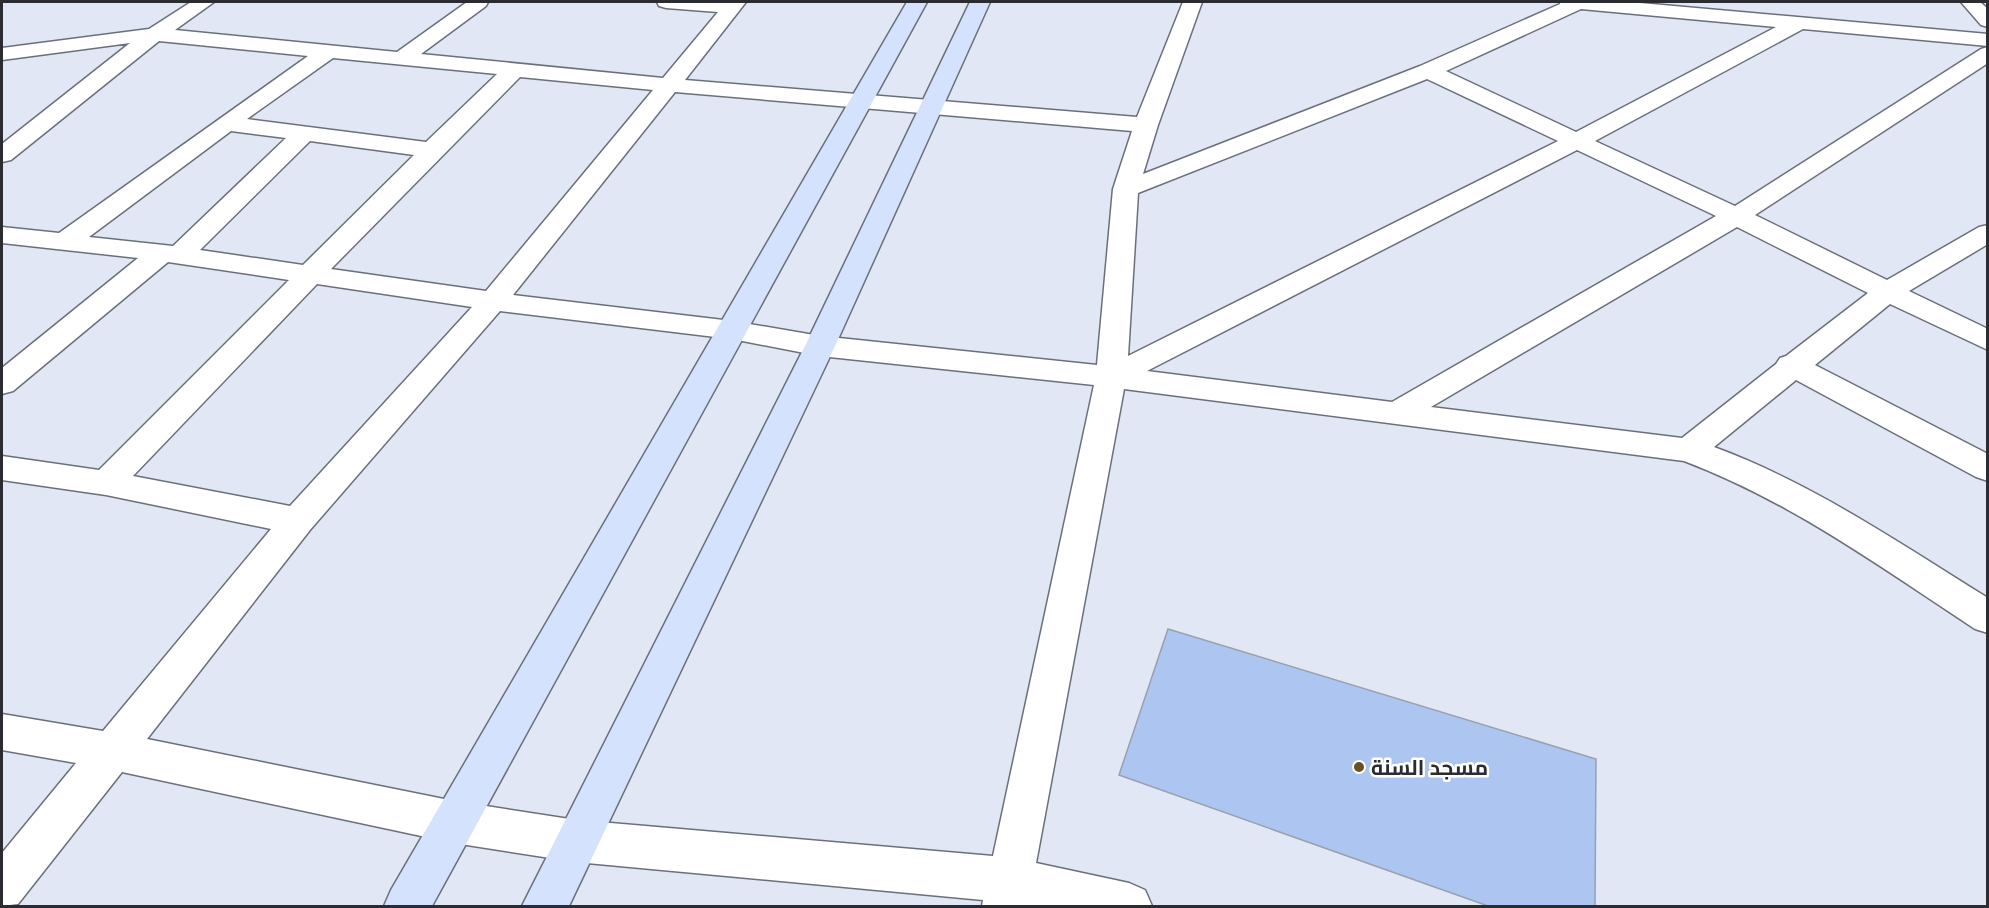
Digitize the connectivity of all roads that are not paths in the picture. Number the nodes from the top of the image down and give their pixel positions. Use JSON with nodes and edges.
{"nodes":[{"id":1,"x":204,"y":2,"type":"edge"},
{"id":2,"x":478,"y":2,"type":"edge"},
{"id":3,"x":666,"y":2,"type":"edge"},
{"id":4,"x":916,"y":2,"type":"edge"},
{"id":5,"x":980,"y":2,"type":"edge"},
{"id":6,"x":1193,"y":2,"type":"edge"},
{"id":7,"x":1576,"y":2,"type":"edge"},
{"id":8,"x":1970,"y":2,"type":"edge"},
{"id":9,"x":735,"y":4,"type":"edge"},
{"id":10,"x":1988,"y":21,"type":"edge"},
{"id":11,"x":1799,"y":23,"type":"junction"},
{"id":12,"x":155,"y":34,"type":"junction"},
{"id":13,"x":1988,"y":40,"type":"edge"},
{"id":14,"x":329,"y":51,"type":"junction"},
{"id":15,"x":1988,"y":53,"type":"edge"},
{"id":16,"x":2,"y":54,"type":"edge"},
{"id":17,"x":402,"y":58,"type":"junction"},
{"id":18,"x":514,"y":70,"type":"junction"},
{"id":19,"x":1428,"y":71,"type":"junction"},
{"id":20,"x":669,"y":86,"type":"junction"},
{"id":21,"x":860,"y":103,"type":"junction"},
{"id":22,"x":929,"y":108,"type":"junction"},
{"id":23,"x":226,"y":123,"type":"junction"},
{"id":24,"x":1146,"y":125,"type":"junction"},
{"id":25,"x":306,"y":132,"type":"junction"},
{"id":26,"x":1577,"y":141,"type":"junction"},
{"id":27,"x":432,"y":150,"type":"junction"},
{"id":28,"x":4,"y":151,"type":"edge"},
{"id":29,"x":1126,"y":189,"type":"junction"},
{"id":30,"x":1736,"y":216,"type":"junction"},
{"id":31,"x":1988,"y":233,"type":"edge"},
{"id":32,"x":2,"y":235,"type":"edge"},
{"id":33,"x":63,"y":243,"type":"junction"},
{"id":34,"x":171,"y":254,"type":"junction"},
{"id":35,"x":308,"y":274,"type":"junction"},
{"id":36,"x":1888,"y":291,"type":"junction"},
{"id":37,"x":493,"y":302,"type":"junction"},
{"id":38,"x":732,"y":330,"type":"junction"},
{"id":39,"x":1988,"y":341,"type":"edge"},
{"id":40,"x":820,"y":346,"type":"junction"},
{"id":41,"x":1791,"y":365,"type":"junction"},
{"id":42,"x":1111,"y":377,"type":"junction"},
{"id":43,"x":2,"y":384,"type":"edge"},
{"id":44,"x":1398,"y":412,"type":"junction"},
{"id":45,"x":1688,"y":450,"type":"junction"},
{"id":46,"x":2,"y":468,"type":"edge"},
{"id":47,"x":1988,"y":469,"type":"edge"},
{"id":48,"x":106,"y":483,"type":"junction"},
{"id":49,"x":298,"y":521,"type":"junction"},
{"id":50,"x":1988,"y":618,"type":"edge"},
{"id":51,"x":2,"y":732,"type":"edge"},
{"id":52,"x":111,"y":751,"type":"junction"},
{"id":53,"x":454,"y":822,"type":"junction"},
{"id":54,"x":576,"y":841,"type":"junction"},
{"id":55,"x":2,"y":888,"type":"edge"},
{"id":56,"x":1007,"y":893,"type":"edge"},
{"id":57,"x":407,"y":906,"type":"edge"},
{"id":58,"x":545,"y":906,"type":"edge"},
{"id":59,"x":1129,"y":906,"type":"edge"}],
"edges":[{"from":1,"to":12,"type":"street"},
{"from":2,"to":17,"type":"street"},
{"from":3,"to":9,"type":"street"},
{"from":4,"to":21,"type":"street"},
{"from":5,"to":22,"type":"street"},
{"from":6,"to":24,"type":"street"},
{"from":7,"to":11,"type":"street"},
{"from":7,"to":19,"type":"street"},
{"from":8,"to":10,"type":"street"},
{"from":9,"to":20,"type":"street"},
{"from":11,"to":13,"type":"street"},
{"from":11,"to":26,"type":"street"},
{"from":12,"to":14,"type":"street"},
{"from":12,"to":16,"type":"street"},
{"from":12,"to":28,"type":"street"},
{"from":14,"to":17,"type":"street"},
{"from":14,"to":23,"type":"street"},
{"from":15,"to":30,"type":"street"},
{"from":17,"to":18,"type":"street"},
{"from":18,"to":20,"type":"street"},
{"from":18,"to":27,"type":"street"},
{"from":19,"to":26,"type":"street"},
{"from":19,"to":29,"type":"street"},
{"from":20,"to":21,"type":"street"},
{"from":20,"to":37,"type":"street"},
{"from":21,"to":22,"type":"street"},
{"from":21,"to":38,"type":"street"},
{"from":22,"to":24,"type":"street"},
{"from":22,"to":40,"type":"street"},
{"from":23,"to":25,"type":"street"},
{"from":23,"to":33,"type":"street"},
{"from":24,"to":29,"type":"street"},
{"from":25,"to":27,"type":"street"},
{"from":25,"to":34,"type":"street"},
{"from":26,"to":30,"type":"street"},
{"from":26,"to":42,"type":"street"},
{"from":27,"to":35,"type":"street"},
{"from":29,"to":42,"type":"street"},
{"from":30,"to":36,"type":"street"},
{"from":30,"to":44,"type":"street"},
{"from":31,"to":36,"type":"street"},
{"from":32,"to":33,"type":"street"},
{"from":33,"to":34,"type":"street"},
{"from":34,"to":35,"type":"street"},
{"from":34,"to":43,"type":"street"},
{"from":35,"to":37,"type":"street"},
{"from":35,"to":48,"type":"street"},
{"from":36,"to":39,"type":"street"},
{"from":36,"to":41,"type":"street"},
{"from":37,"to":38,"type":"street"},
{"from":37,"to":49,"type":"street"},
{"from":38,"to":40,"type":"street"},
{"from":38,"to":53,"type":"street"},
{"from":40,"to":42,"type":"street"},
{"from":40,"to":54,"type":"street"},
{"from":41,"to":45,"type":"street"},
{"from":41,"to":47,"type":"street"},
{"from":42,"to":44,"type":"street"},
{"from":42,"to":56,"type":"street"},
{"from":44,"to":45,"type":"street"},
{"from":45,"to":50,"type":"street"},
{"from":46,"to":48,"type":"street"},
{"from":48,"to":49,"type":"street"},
{"from":49,"to":52,"type":"street"},
{"from":51,"to":52,"type":"street"},
{"from":52,"to":53,"type":"street"},
{"from":52,"to":55,"type":"street"},
{"from":53,"to":54,"type":"street"},
{"from":53,"to":57,"type":"street"},
{"from":54,"to":56,"type":"street"},
{"from":54,"to":58,"type":"street"},
{"from":56,"to":59,"type":"street"}]}
